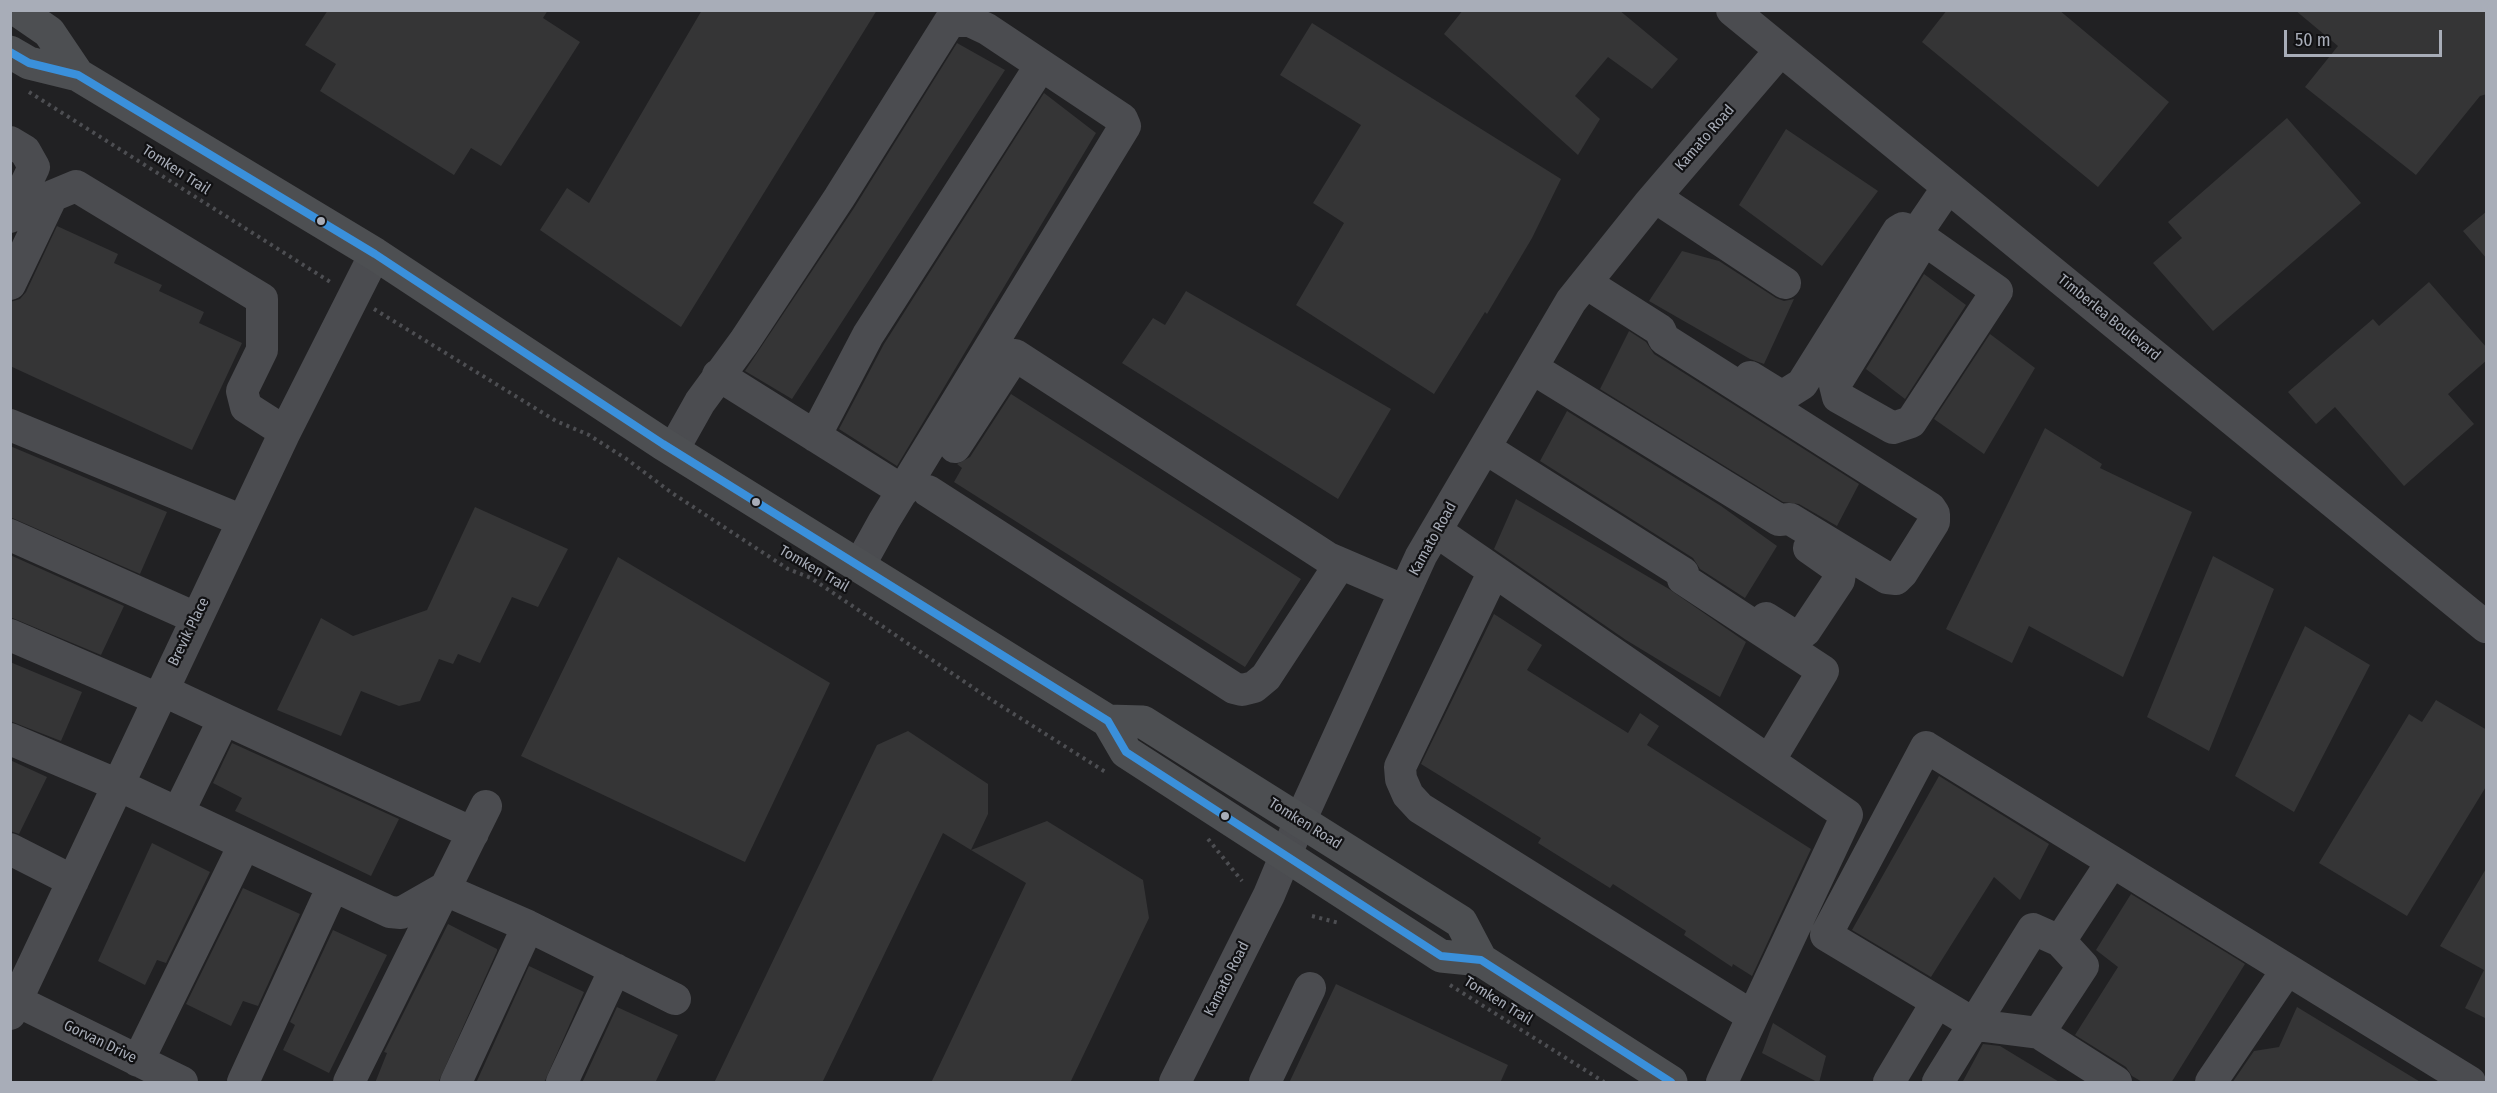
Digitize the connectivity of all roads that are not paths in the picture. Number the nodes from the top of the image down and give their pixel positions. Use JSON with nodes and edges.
{"nodes":[{"id":1,"x":16,"y":10,"type":"edge"},
{"id":2,"x":1732,"y":10,"type":"edge"},
{"id":3,"x":1780,"y":51,"type":"junction"},
{"id":4,"x":10,"y":52,"type":"edge"},
{"id":5,"x":1041,"y":64,"type":"junction"},
{"id":6,"x":78,"y":75,"type":"junction"},
{"id":7,"x":10,"y":142,"type":"edge"},
{"id":8,"x":1948,"y":187,"type":"junction"},
{"id":9,"x":1655,"y":197,"type":"junction"},
{"id":10,"x":10,"y":217,"type":"edge"},
{"id":11,"x":1920,"y":237,"type":"junction"},
{"id":12,"x":2026,"y":251,"type":"junction"},
{"id":13,"x":375,"y":254,"type":"junction"},
{"id":14,"x":1586,"y":283,"type":"junction"},
{"id":15,"x":1785,"y":283,"type":"dead end"},
{"id":16,"x":10,"y":284,"type":"edge"},
{"id":17,"x":1997,"y":291,"type":"junction"},
{"id":18,"x":1660,"y":330,"type":"junction"},
{"id":19,"x":1532,"y":368,"type":"junction"},
{"id":20,"x":718,"y":375,"type":"junction"},
{"id":21,"x":10,"y":425,"type":"edge"},
{"id":22,"x":285,"y":432,"type":"junction"},
{"id":23,"x":815,"y":436,"type":"junction"},
{"id":24,"x":1485,"y":448,"type":"junction"},
{"id":25,"x":673,"y":450,"type":"junction"},
{"id":26,"x":916,"y":491,"type":"junction"},
{"id":27,"x":1779,"y":520,"type":"junction"},
{"id":28,"x":243,"y":521,"type":"junction"},
{"id":29,"x":1436,"y":531,"type":"junction"},
{"id":30,"x":10,"y":535,"type":"edge"},
{"id":31,"x":1340,"y":564,"type":"junction"},
{"id":32,"x":866,"y":570,"type":"junction"},
{"id":33,"x":1494,"y":571,"type":"junction"},
{"id":34,"x":1683,"y":573,"type":"junction"},
{"id":35,"x":1405,"y":591,"type":"junction"},
{"id":36,"x":196,"y":618,"type":"junction"},
{"id":37,"x":2487,"y":627,"type":"edge"},
{"id":38,"x":10,"y":635,"type":"edge"},
{"id":39,"x":160,"y":694,"type":"junction"},
{"id":40,"x":224,"y":719,"type":"junction"},
{"id":41,"x":1108,"y":721,"type":"junction"},
{"id":42,"x":10,"y":739,"type":"edge"},
{"id":43,"x":1769,"y":761,"type":"junction"},
{"id":44,"x":118,"y":785,"type":"junction"},
{"id":45,"x":178,"y":813,"type":"junction"},
{"id":46,"x":1300,"y":821,"type":"junction"},
{"id":47,"x":244,"y":845,"type":"junction"},
{"id":48,"x":10,"y":849,"type":"edge"},
{"id":49,"x":1285,"y":855,"type":"junction"},
{"id":50,"x":2112,"y":862,"type":"junction"},
{"id":51,"x":73,"y":881,"type":"junction"},
{"id":52,"x":333,"y":886,"type":"junction"},
{"id":53,"x":443,"y":889,"type":"junction"},
{"id":54,"x":528,"y":926,"type":"junction"},
{"id":55,"x":2060,"y":941,"type":"junction"},
{"id":56,"x":1481,"y":960,"type":"junction"},
{"id":57,"x":615,"y":969,"type":"junction"},
{"id":58,"x":2287,"y":970,"type":"junction"},
{"id":59,"x":1310,"y":988,"type":"dead end"},
{"id":60,"x":675,"y":999,"type":"dead end"},
{"id":61,"x":1937,"y":1002,"type":"junction"},
{"id":62,"x":14,"y":1007,"type":"edge"},
{"id":63,"x":1752,"y":1016,"type":"junction"},
{"id":64,"x":1973,"y":1024,"type":"junction"},
{"id":65,"x":2039,"y":1033,"type":"junction"},
{"id":66,"x":138,"y":1061,"type":"junction"},
{"id":67,"x":182,"y":1083,"type":"edge"},
{"id":68,"x":243,"y":1083,"type":"edge"},
{"id":69,"x":349,"y":1083,"type":"edge"},
{"id":70,"x":456,"y":1083,"type":"edge"},
{"id":71,"x":562,"y":1083,"type":"edge"},
{"id":72,"x":1175,"y":1083,"type":"edge"},
{"id":73,"x":1265,"y":1083,"type":"edge"},
{"id":74,"x":1671,"y":1083,"type":"edge"},
{"id":75,"x":1722,"y":1083,"type":"edge"},
{"id":76,"x":1889,"y":1083,"type":"edge"},
{"id":77,"x":1938,"y":1083,"type":"edge"},
{"id":78,"x":2116,"y":1083,"type":"edge"},
{"id":79,"x":2211,"y":1083,"type":"edge"},
{"id":80,"x":2470,"y":1083,"type":"edge"}],
"edges":[{"from":1,"to":6,"type":"main road","name":"Tomken Road"},
{"from":2,"to":3,"type":"street","name":"Timberlea Boulevard"},
{"from":3,"to":8,"type":"street","name":"Timberlea Boulevard"},
{"from":3,"to":9,"type":"street","name":"Kamato Road"},
{"from":4,"to":6,"type":"main road","name":"Tomken Road"},
{"from":5,"to":20,"type":"street"},
{"from":5,"to":23,"type":"street"},
{"from":5,"to":26,"type":"street"},
{"from":6,"to":13,"type":"main road","name":"Tomken Road"},
{"from":7,"to":10,"type":"street"},
{"from":8,"to":11,"type":"street"},
{"from":8,"to":12,"type":"street","name":"Timberlea Boulevard"},
{"from":9,"to":14,"type":"street","name":"Kamato Road"},
{"from":9,"to":15,"type":"street"},
{"from":11,"to":17,"type":"street"},
{"from":11,"to":17,"type":"street"},
{"from":11,"to":18,"type":"street"},
{"from":12,"to":17,"type":"street"},
{"from":12,"to":37,"type":"street","name":"Timberlea Boulevard"},
{"from":13,"to":22,"type":"street","name":"Brevik Place"},
{"from":13,"to":25,"type":"main road","name":"Tomken Road"},
{"from":14,"to":18,"type":"street"},
{"from":14,"to":19,"type":"street","name":"Kamato Road"},
{"from":16,"to":22,"type":"street"},
{"from":18,"to":27,"type":"street"},
{"from":19,"to":24,"type":"street","name":"Kamato Road"},
{"from":19,"to":27,"type":"street"},
{"from":20,"to":23,"type":"street"},
{"from":20,"to":25,"type":"street"},
{"from":21,"to":28,"type":"street"},
{"from":22,"to":28,"type":"street","name":"Brevik Place"},
{"from":23,"to":26,"type":"street"},
{"from":24,"to":29,"type":"street","name":"Kamato Road"},
{"from":24,"to":34,"type":"street"},
{"from":25,"to":32,"type":"main road","name":"Tomken Road"},
{"from":26,"to":31,"type":"street"},
{"from":26,"to":31,"type":"street"},
{"from":26,"to":32,"type":"street"},
{"from":27,"to":34,"type":"street"},
{"from":28,"to":36,"type":"street","name":"Brevik Place"},
{"from":29,"to":33,"type":"street"},
{"from":29,"to":35,"type":"street","name":"Kamato Road"},
{"from":30,"to":36,"type":"street"},
{"from":31,"to":35,"type":"street"},
{"from":32,"to":41,"type":"main road","name":"Tomken Road"},
{"from":33,"to":43,"type":"street"},
{"from":33,"to":63,"type":"street"},
{"from":34,"to":43,"type":"street"},
{"from":35,"to":46,"type":"street","name":"Kamato Road"},
{"from":36,"to":39,"type":"street","name":"Brevik Place"},
{"from":38,"to":39,"type":"street"},
{"from":39,"to":40,"type":"street"},
{"from":39,"to":44,"type":"street","name":"Brevik Place"},
{"from":40,"to":45,"type":"street"},
{"from":40,"to":53,"type":"street"},
{"from":41,"to":46,"type":"main road","name":"Tomken Road"},
{"from":41,"to":49,"type":"main road","name":"Tomken Road"},
{"from":42,"to":44,"type":"street"},
{"from":43,"to":63,"type":"street"},
{"from":44,"to":45,"type":"street"},
{"from":44,"to":51,"type":"street","name":"Brevik Place"},
{"from":45,"to":47,"type":"street"},
{"from":46,"to":49,"type":"street","name":"Kamato Road"},
{"from":46,"to":56,"type":"main road","name":"Tomken Road"},
{"from":47,"to":52,"type":"street"},
{"from":47,"to":66,"type":"street"},
{"from":48,"to":51,"type":"street"},
{"from":49,"to":56,"type":"main road","name":"Tomken Road"},
{"from":49,"to":72,"type":"street","name":"Kamato Road"},
{"from":50,"to":55,"type":"street"},
{"from":50,"to":58,"type":"street"},
{"from":50,"to":61,"type":"street"},
{"from":51,"to":62,"type":"street","name":"Brevik Place"},
{"from":52,"to":53,"type":"street"},
{"from":52,"to":68,"type":"street"},
{"from":53,"to":54,"type":"street"},
{"from":53,"to":69,"type":"street"},
{"from":54,"to":57,"type":"street"},
{"from":54,"to":70,"type":"street"},
{"from":55,"to":64,"type":"street"},
{"from":55,"to":65,"type":"street"},
{"from":56,"to":74,"type":"main road","name":"Tomken Road"},
{"from":57,"to":60,"type":"street"},
{"from":57,"to":71,"type":"street"},
{"from":58,"to":79,"type":"street"},
{"from":58,"to":80,"type":"street"},
{"from":59,"to":73,"type":"street"},
{"from":61,"to":64,"type":"street"},
{"from":61,"to":76,"type":"street"},
{"from":62,"to":66,"type":"street","name":"Gorvan Drive"},
{"from":63,"to":75,"type":"street"},
{"from":64,"to":65,"type":"street"},
{"from":64,"to":77,"type":"street"},
{"from":65,"to":78,"type":"street"},
{"from":66,"to":67,"type":"street","name":"Gorvan Drive"}]}
